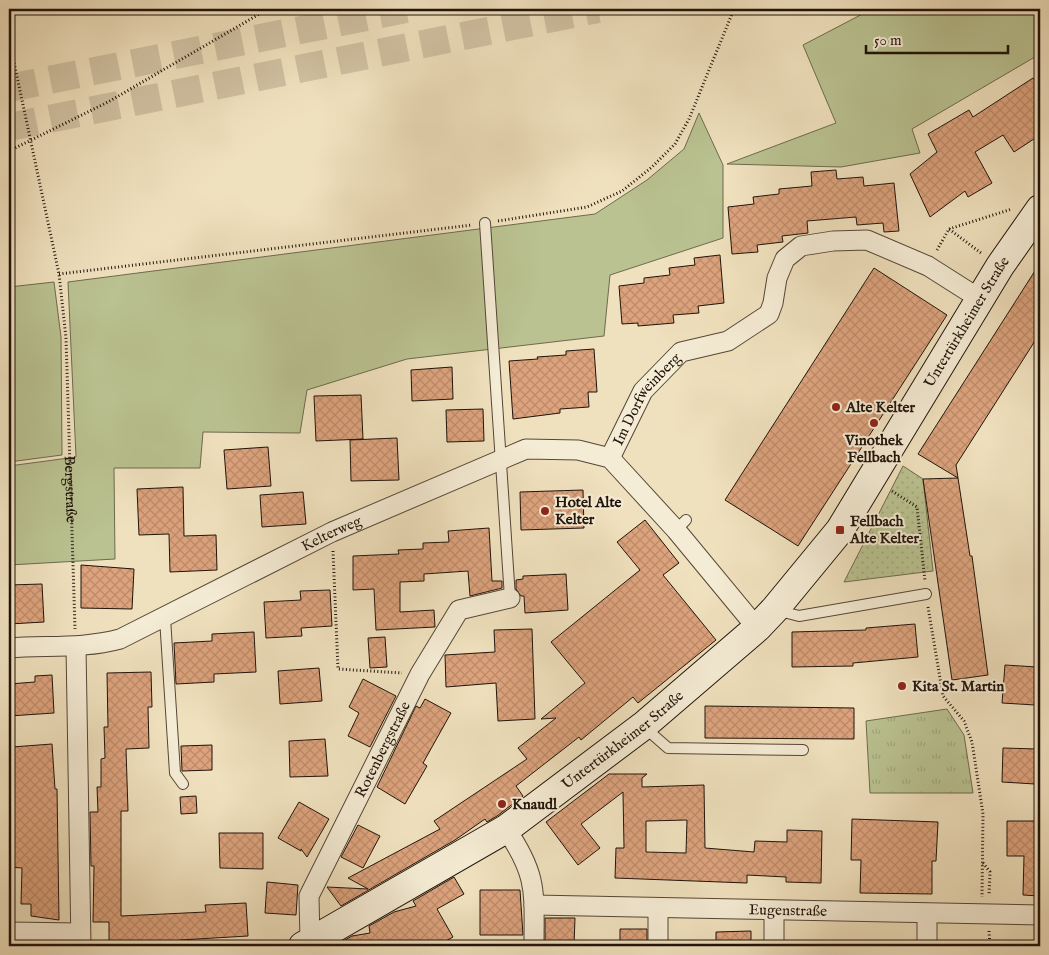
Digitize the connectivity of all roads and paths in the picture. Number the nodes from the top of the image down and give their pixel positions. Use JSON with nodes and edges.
{"nodes":[{"id":1,"x":268,"y":9,"type":"edge"},
{"id":2,"x":734,"y":9,"type":"edge"},
{"id":3,"x":9,"y":39,"type":"edge"},
{"id":4,"x":30,"y":142,"type":"junction"},
{"id":5,"x":9,"y":151,"type":"edge"},
{"id":6,"x":1013,"y":208,"type":"dead end"},
{"id":7,"x":1040,"y":209,"type":"edge"},
{"id":8,"x":485,"y":223,"type":"junction"},
{"id":9,"x":949,"y":229,"type":"junction"},
{"id":10,"x":928,"y":266,"type":"junction"},
{"id":11,"x":1000,"y":266,"type":"junction"},
{"id":12,"x":59,"y":274,"type":"junction"},
{"id":13,"x":980,"y":299,"type":"junction"},
{"id":14,"x":610,"y":458,"type":"junction"},
{"id":15,"x":500,"y":459,"type":"junction"},
{"id":16,"x":892,"y":491,"type":"dead end"},
{"id":17,"x":332,"y":532,"type":"junction"},
{"id":18,"x":926,"y":594,"type":"junction"},
{"id":19,"x":510,"y":598,"type":"joint"},
{"id":20,"x":166,"y":618,"type":"junction"},
{"id":21,"x":766,"y":618,"type":"junction"},
{"id":22,"x":76,"y":647,"type":"junction"},
{"id":23,"x":9,"y":648,"type":"edge"},
{"id":24,"x":420,"y":674,"type":"junction"},
{"id":25,"x":643,"y":726,"type":"junction"},
{"id":26,"x":803,"y":750,"type":"dead end"},
{"id":27,"x":182,"y":784,"type":"dead end"},
{"id":28,"x":506,"y":829,"type":"junction"},
{"id":29,"x":983,"y":863,"type":"junction"},
{"id":30,"x":989,"y":891,"type":"dead end"},
{"id":31,"x":534,"y":905,"type":"junction"},
{"id":32,"x":658,"y":908,"type":"junction"},
{"id":33,"x":774,"y":911,"type":"junction"},
{"id":34,"x":927,"y":914,"type":"junction"},
{"id":35,"x":989,"y":915,"type":"junction"},
{"id":36,"x":1040,"y":915,"type":"edge"},
{"id":37,"x":9,"y":932,"type":"edge"},
{"id":38,"x":80,"y":940,"type":"edge"},
{"id":39,"x":306,"y":944,"type":"edge"},
{"id":40,"x":534,"y":946,"type":"edge"},
{"id":41,"x":658,"y":946,"type":"edge"},
{"id":42,"x":774,"y":946,"type":"edge"},
{"id":43,"x":928,"y":946,"type":"edge"}],
"edges":[{"from":1,"to":4,"type":"path"},
{"from":2,"to":8,"type":"path"},
{"from":3,"to":4,"type":"path","name":"Bergstraße"},
{"from":4,"to":5,"type":"path"},
{"from":4,"to":12,"type":"path","name":"Bergstraße"},
{"from":6,"to":9,"type":"path"},
{"from":7,"to":11,"type":"main road","name":"Untertürkheimer Straße"},
{"from":8,"to":12,"type":"path"},
{"from":8,"to":15,"type":"lane"},
{"from":9,"to":10,"type":"path"},
{"from":9,"to":11,"type":"path"},
{"from":10,"to":13,"type":"street","name":"Im Dorfweinberg"},
{"from":10,"to":14,"type":"street","name":"Im Dorfweinberg"},
{"from":11,"to":13,"type":"main road","name":"Untertürkheimer Straße"},
{"from":12,"to":22,"type":"path","name":"Bergstraße"},
{"from":13,"to":21,"type":"main road","name":"Untertürkheimer Straße"},
{"from":14,"to":15,"type":"street","name":"Kelterweg"},
{"from":14,"to":21,"type":"street"},
{"from":15,"to":17,"type":"street","name":"Kelterweg"},
{"from":15,"to":19,"type":"lane"},
{"from":16,"to":18,"type":"path"},
{"from":17,"to":20,"type":"street","name":"Kelterweg"},
{"from":17,"to":24,"type":"path"},
{"from":18,"to":21,"type":"lane"},
{"from":18,"to":29,"type":"path"},
{"from":19,"to":24,"type":"street","name":"Rotenbergstraße"},
{"from":20,"to":22,"type":"street","name":"Kelterweg"},
{"from":20,"to":27,"type":"lane"},
{"from":21,"to":25,"type":"main road","name":"Untertürkheimer Straße"},
{"from":22,"to":23,"type":"street","name":"Kelterweg"},
{"from":22,"to":38,"type":"street"},
{"from":24,"to":39,"type":"street","name":"Rotenbergstraße"},
{"from":25,"to":26,"type":"lane"},
{"from":25,"to":28,"type":"main road","name":"Untertürkheimer Straße"},
{"from":28,"to":31,"type":"street"},
{"from":28,"to":39,"type":"main road","name":"Untertürkheimer Straße"},
{"from":29,"to":30,"type":"path"},
{"from":29,"to":35,"type":"path"},
{"from":31,"to":32,"type":"street","name":"Eugenstraße"},
{"from":31,"to":40,"type":"street"},
{"from":32,"to":33,"type":"street","name":"Eugenstraße"},
{"from":32,"to":41,"type":"street"},
{"from":33,"to":34,"type":"street","name":"Eugenstraße"},
{"from":33,"to":42,"type":"street"},
{"from":34,"to":35,"type":"street","name":"Eugenstraße"},
{"from":34,"to":43,"type":"street"},
{"from":35,"to":36,"type":"street","name":"Eugenstraße"},
{"from":37,"to":38,"type":"street"}]}
